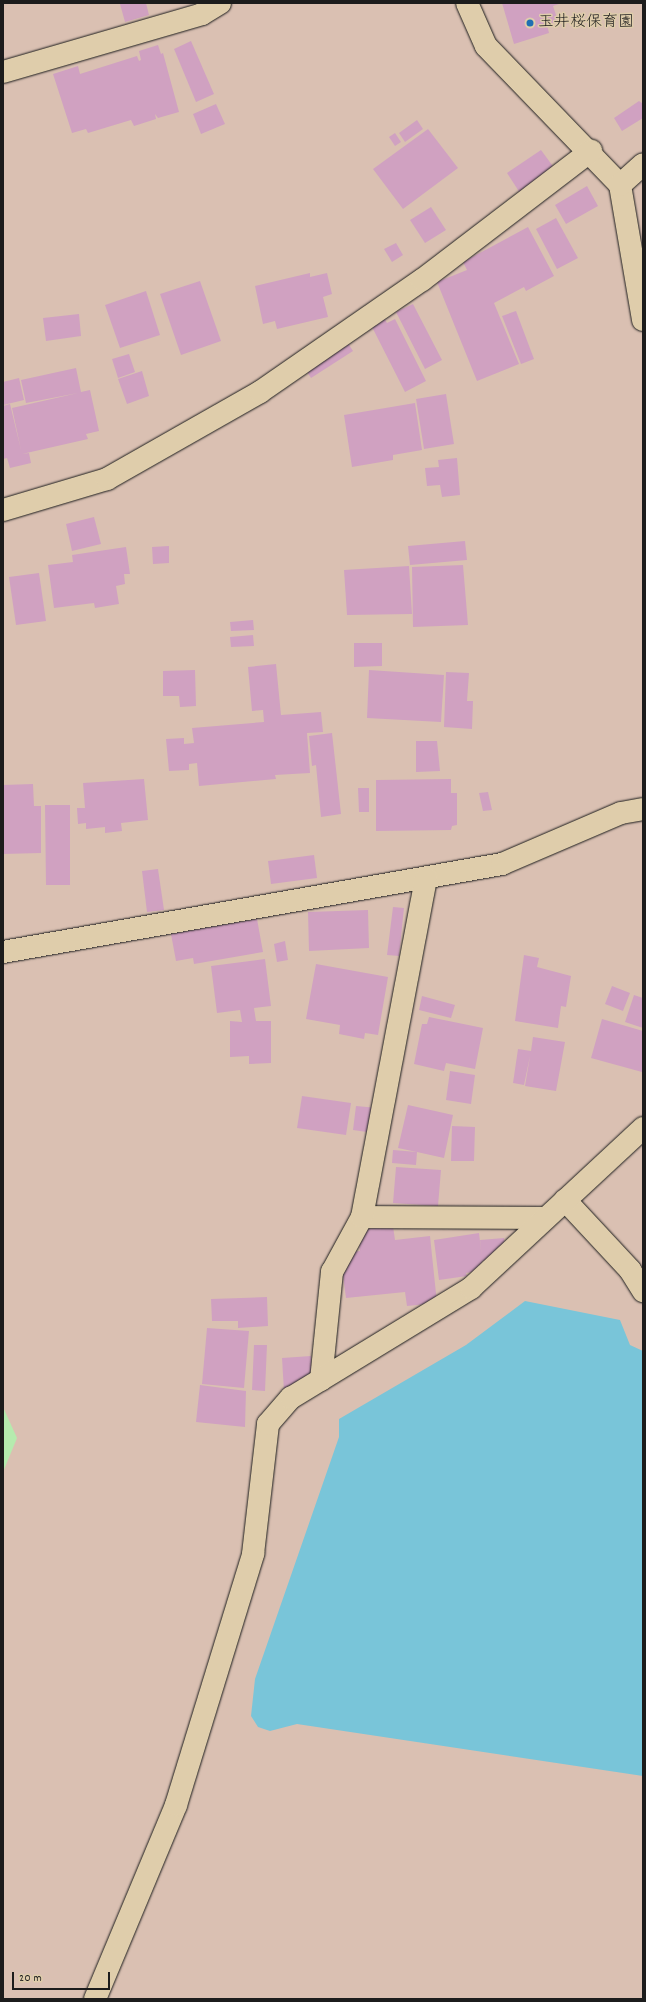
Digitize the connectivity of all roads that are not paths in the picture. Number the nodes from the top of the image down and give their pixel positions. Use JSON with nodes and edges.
{"nodes":[{"id":1,"x":220,"y":3,"type":"edge"},
{"id":2,"x":467,"y":3,"type":"edge"},
{"id":3,"x":3,"y":72,"type":"edge"},
{"id":4,"x":591,"y":151,"type":"junction"},
{"id":5,"x":643,"y":164,"type":"edge"},
{"id":6,"x":620,"y":185,"type":"junction"},
{"id":7,"x":643,"y":320,"type":"edge"},
{"id":8,"x":3,"y":510,"type":"edge"},
{"id":9,"x":643,"y":809,"type":"edge"},
{"id":10,"x":426,"y":878,"type":"junction"},
{"id":11,"x":3,"y":952,"type":"edge"},
{"id":12,"x":643,"y":1128,"type":"edge"},
{"id":13,"x":565,"y":1200,"type":"junction"},
{"id":14,"x":362,"y":1217,"type":"junction"},
{"id":15,"x":545,"y":1218,"type":"junction"},
{"id":16,"x":643,"y":1291,"type":"edge"},
{"id":17,"x":321,"y":1380,"type":"junction"},
{"id":18,"x":95,"y":1999,"type":"edge"}],
"edges":[{"from":1,"to":3,"type":"street"},
{"from":2,"to":4,"type":"street"},
{"from":4,"to":6,"type":"street"},
{"from":4,"to":8,"type":"street"},
{"from":5,"to":6,"type":"street"},
{"from":6,"to":7,"type":"street"},
{"from":9,"to":10,"type":"street"},
{"from":10,"to":11,"type":"street"},
{"from":10,"to":14,"type":"street"},
{"from":12,"to":13,"type":"street"},
{"from":13,"to":15,"type":"street"},
{"from":13,"to":16,"type":"street"},
{"from":14,"to":15,"type":"street"},
{"from":14,"to":17,"type":"street"},
{"from":15,"to":17,"type":"street"},
{"from":17,"to":18,"type":"street"}]}
